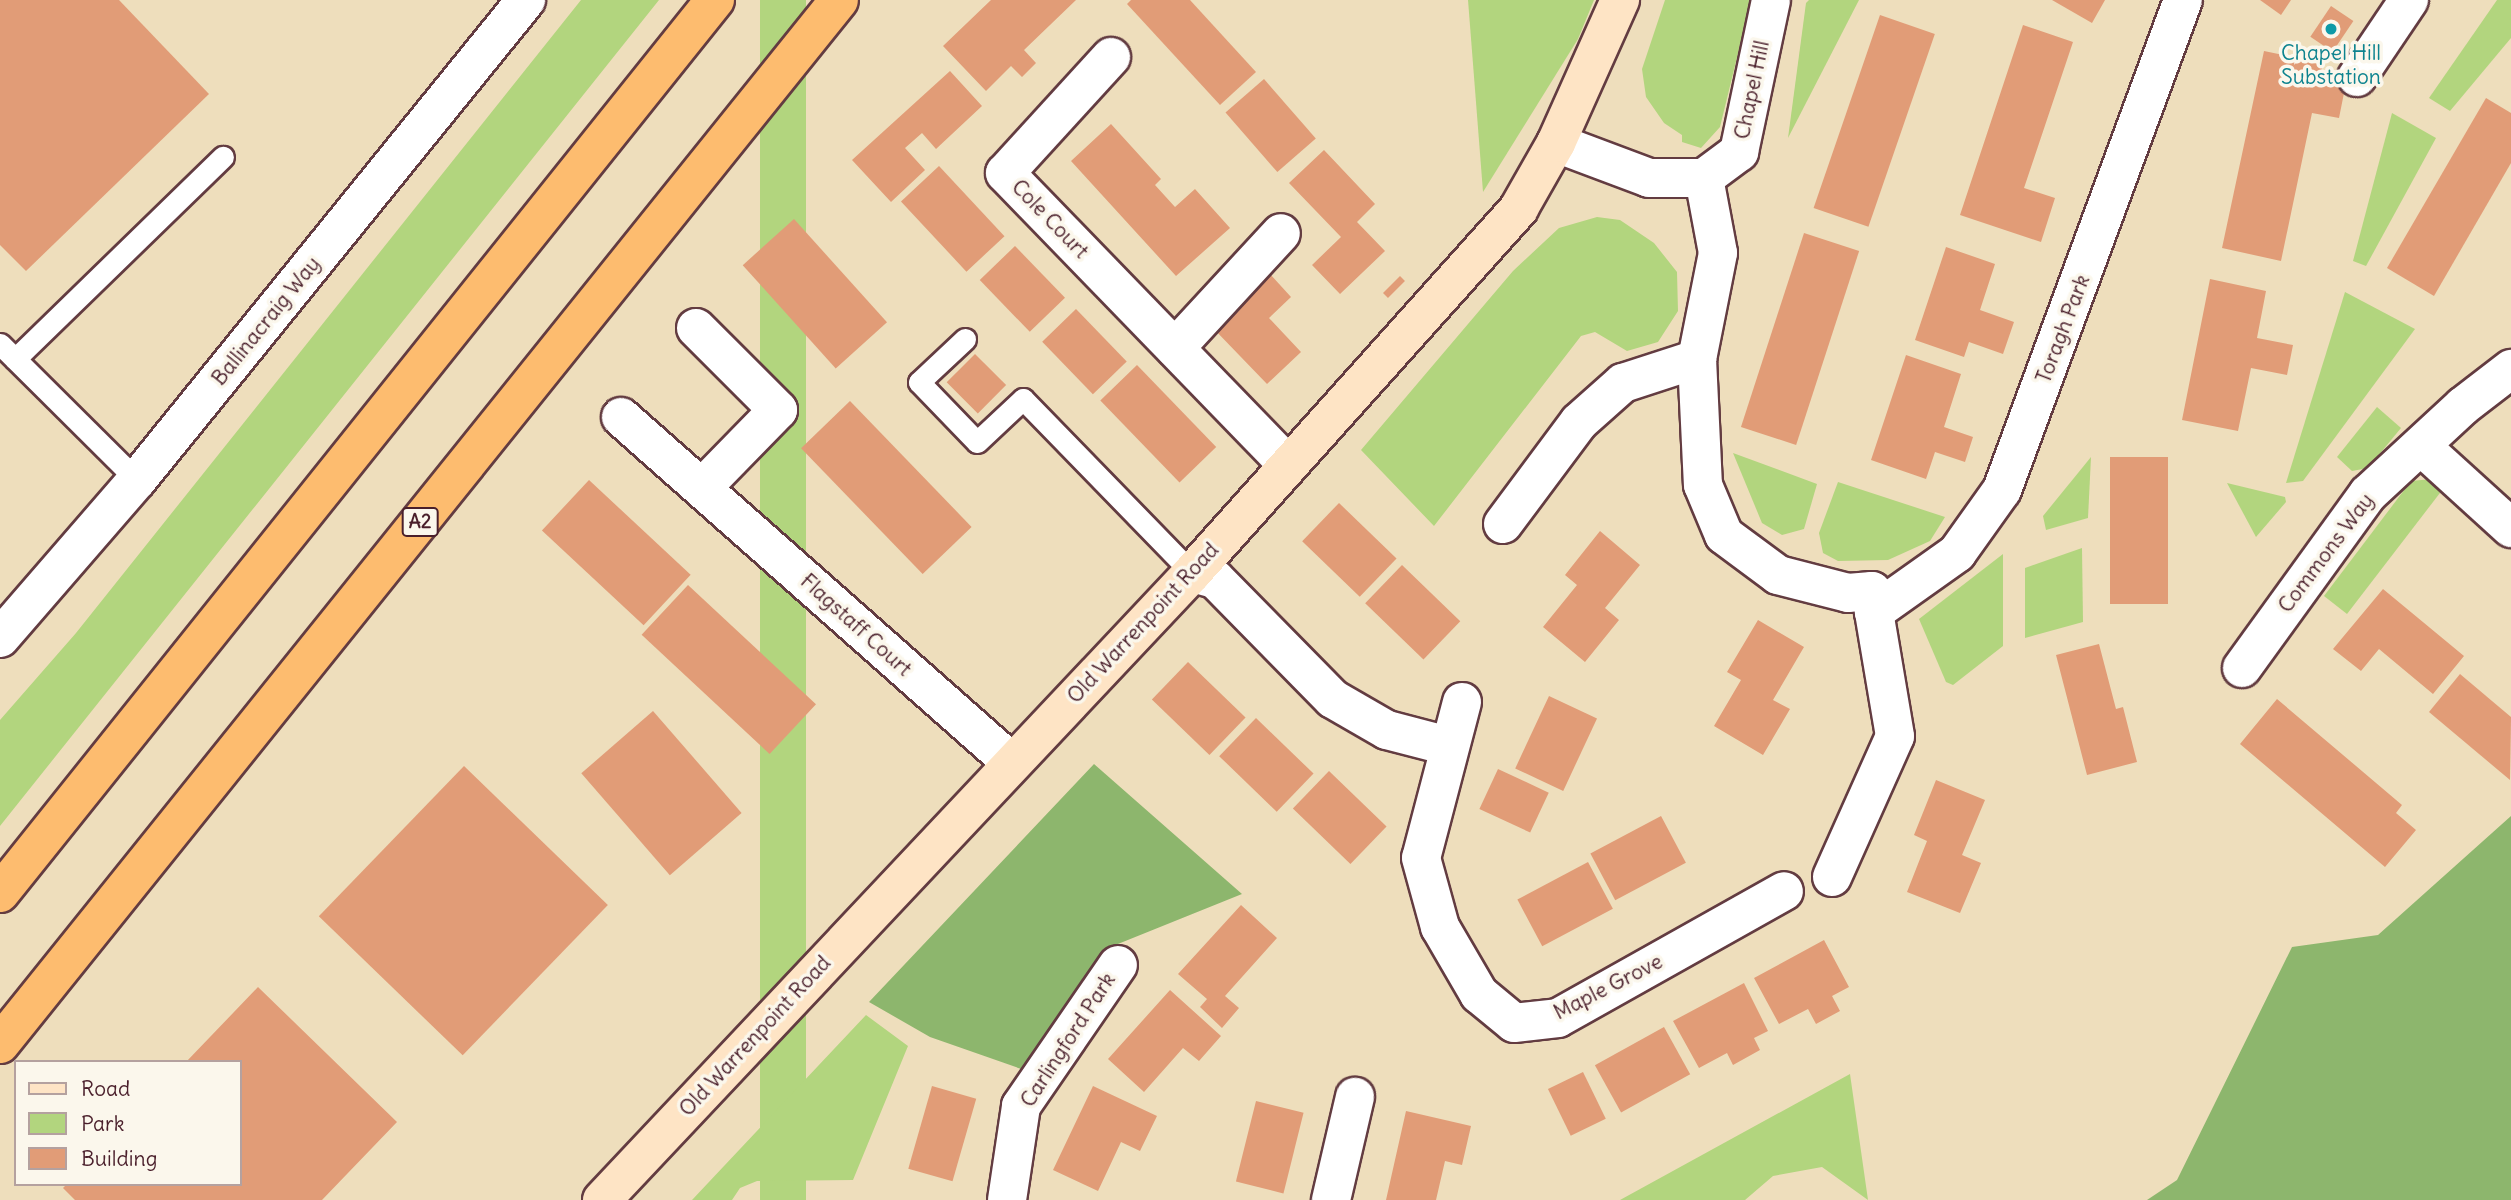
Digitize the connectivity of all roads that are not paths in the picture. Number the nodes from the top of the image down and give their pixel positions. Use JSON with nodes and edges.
{"nodes":[{"id":1,"x":526,"y":0,"type":"edge"},
{"id":2,"x":715,"y":0,"type":"edge"},
{"id":3,"x":839,"y":0,"type":"edge"},
{"id":4,"x":1620,"y":0,"type":"edge"},
{"id":5,"x":1771,"y":0,"type":"edge"},
{"id":6,"x":2183,"y":0,"type":"edge"},
{"id":7,"x":2409,"y":0,"type":"edge"},
{"id":8,"x":1111,"y":57,"type":"dead end"},
{"id":9,"x":2357,"y":76,"type":"dead end"},
{"id":10,"x":1556,"y":143,"type":"junction"},
{"id":11,"x":223,"y":157,"type":"dead end"},
{"id":12,"x":1704,"y":178,"type":"junction"},
{"id":13,"x":1281,"y":233,"type":"dead end"},
{"id":14,"x":696,"y":328,"type":"dead end"},
{"id":15,"x":964,"y":338,"type":"dead end"},
{"id":16,"x":0,"y":344,"type":"edge"},
{"id":17,"x":1175,"y":348,"type":"junction"},
{"id":18,"x":15,"y":359,"type":"junction"},
{"id":19,"x":1697,"y":359,"type":"junction"},
{"id":20,"x":2511,"y":369,"type":"edge"},
{"id":21,"x":621,"y":417,"type":"dead end"},
{"id":22,"x":2421,"y":446,"type":"junction"},
{"id":23,"x":1288,"y":465,"type":"junction"},
{"id":24,"x":137,"y":480,"type":"junction"},
{"id":25,"x":702,"y":488,"type":"junction"},
{"id":26,"x":1503,"y":524,"type":"dead end"},
{"id":27,"x":2511,"y":528,"type":"edge"},
{"id":28,"x":1192,"y":573,"type":"junction"},
{"id":29,"x":1874,"y":612,"type":"junction"},
{"id":30,"x":0,"y":639,"type":"edge"},
{"id":31,"x":2242,"y":668,"type":"dead end"},
{"id":32,"x":1462,"y":702,"type":"dead end"},
{"id":33,"x":1448,"y":746,"type":"junction"},
{"id":34,"x":1011,"y":762,"type":"junction"},
{"id":35,"x":1832,"y":877,"type":"dead end"},
{"id":36,"x":1784,"y":891,"type":"dead end"},
{"id":37,"x":0,"y":893,"type":"edge"},
{"id":38,"x":1118,"y":965,"type":"dead end"},
{"id":39,"x":0,"y":1044,"type":"edge"},
{"id":40,"x":1355,"y":1097,"type":"dead end"},
{"id":41,"x":601,"y":1200,"type":"edge"},
{"id":42,"x":1007,"y":1200,"type":"edge"},
{"id":43,"x":1331,"y":1200,"type":"edge"}],
"edges":[{"from":1,"to":24,"type":"street","name":"Ballinacraig Way"},
{"from":2,"to":37,"type":"highway"},
{"from":3,"to":39,"type":"highway","number":"A2"},
{"from":4,"to":10,"type":"street","name":"Old Warrenpoint Road"},
{"from":5,"to":12,"type":"street","name":"Chapel Hill"},
{"from":6,"to":29,"type":"street","name":"Toragh Park"},
{"from":7,"to":9,"type":"street"},
{"from":8,"to":17,"type":"street","name":"Cole Court"},
{"from":10,"to":12,"type":"street"},
{"from":10,"to":23,"type":"street","name":"Old Warrenpoint Road"},
{"from":11,"to":18,"type":"lane"},
{"from":12,"to":19,"type":"street"},
{"from":13,"to":17,"type":"street"},
{"from":14,"to":25,"type":"street"},
{"from":15,"to":28,"type":"lane"},
{"from":16,"to":18,"type":"lane"},
{"from":17,"to":23,"type":"street","name":"Cole Court"},
{"from":18,"to":24,"type":"lane"},
{"from":19,"to":26,"type":"street"},
{"from":19,"to":29,"type":"street"},
{"from":20,"to":22,"type":"street","name":"Commons Way"},
{"from":21,"to":25,"type":"street","name":"Flagstaff Court"},
{"from":22,"to":27,"type":"street"},
{"from":22,"to":31,"type":"street","name":"Commons Way"},
{"from":23,"to":28,"type":"street","name":"Old Warrenpoint Road"},
{"from":24,"to":30,"type":"street","name":"Ballinacraig Way"},
{"from":25,"to":34,"type":"street","name":"Flagstaff Court"},
{"from":28,"to":33,"type":"street"},
{"from":28,"to":34,"type":"street","name":"Old Warrenpoint Road"},
{"from":29,"to":35,"type":"street"},
{"from":32,"to":33,"type":"street","name":"Maple Grove"},
{"from":33,"to":36,"type":"street","name":"Maple Grove"},
{"from":34,"to":41,"type":"street","name":"Old Warrenpoint Road"},
{"from":38,"to":42,"type":"street","name":"Carlingford Park"},
{"from":40,"to":43,"type":"street"}]}
